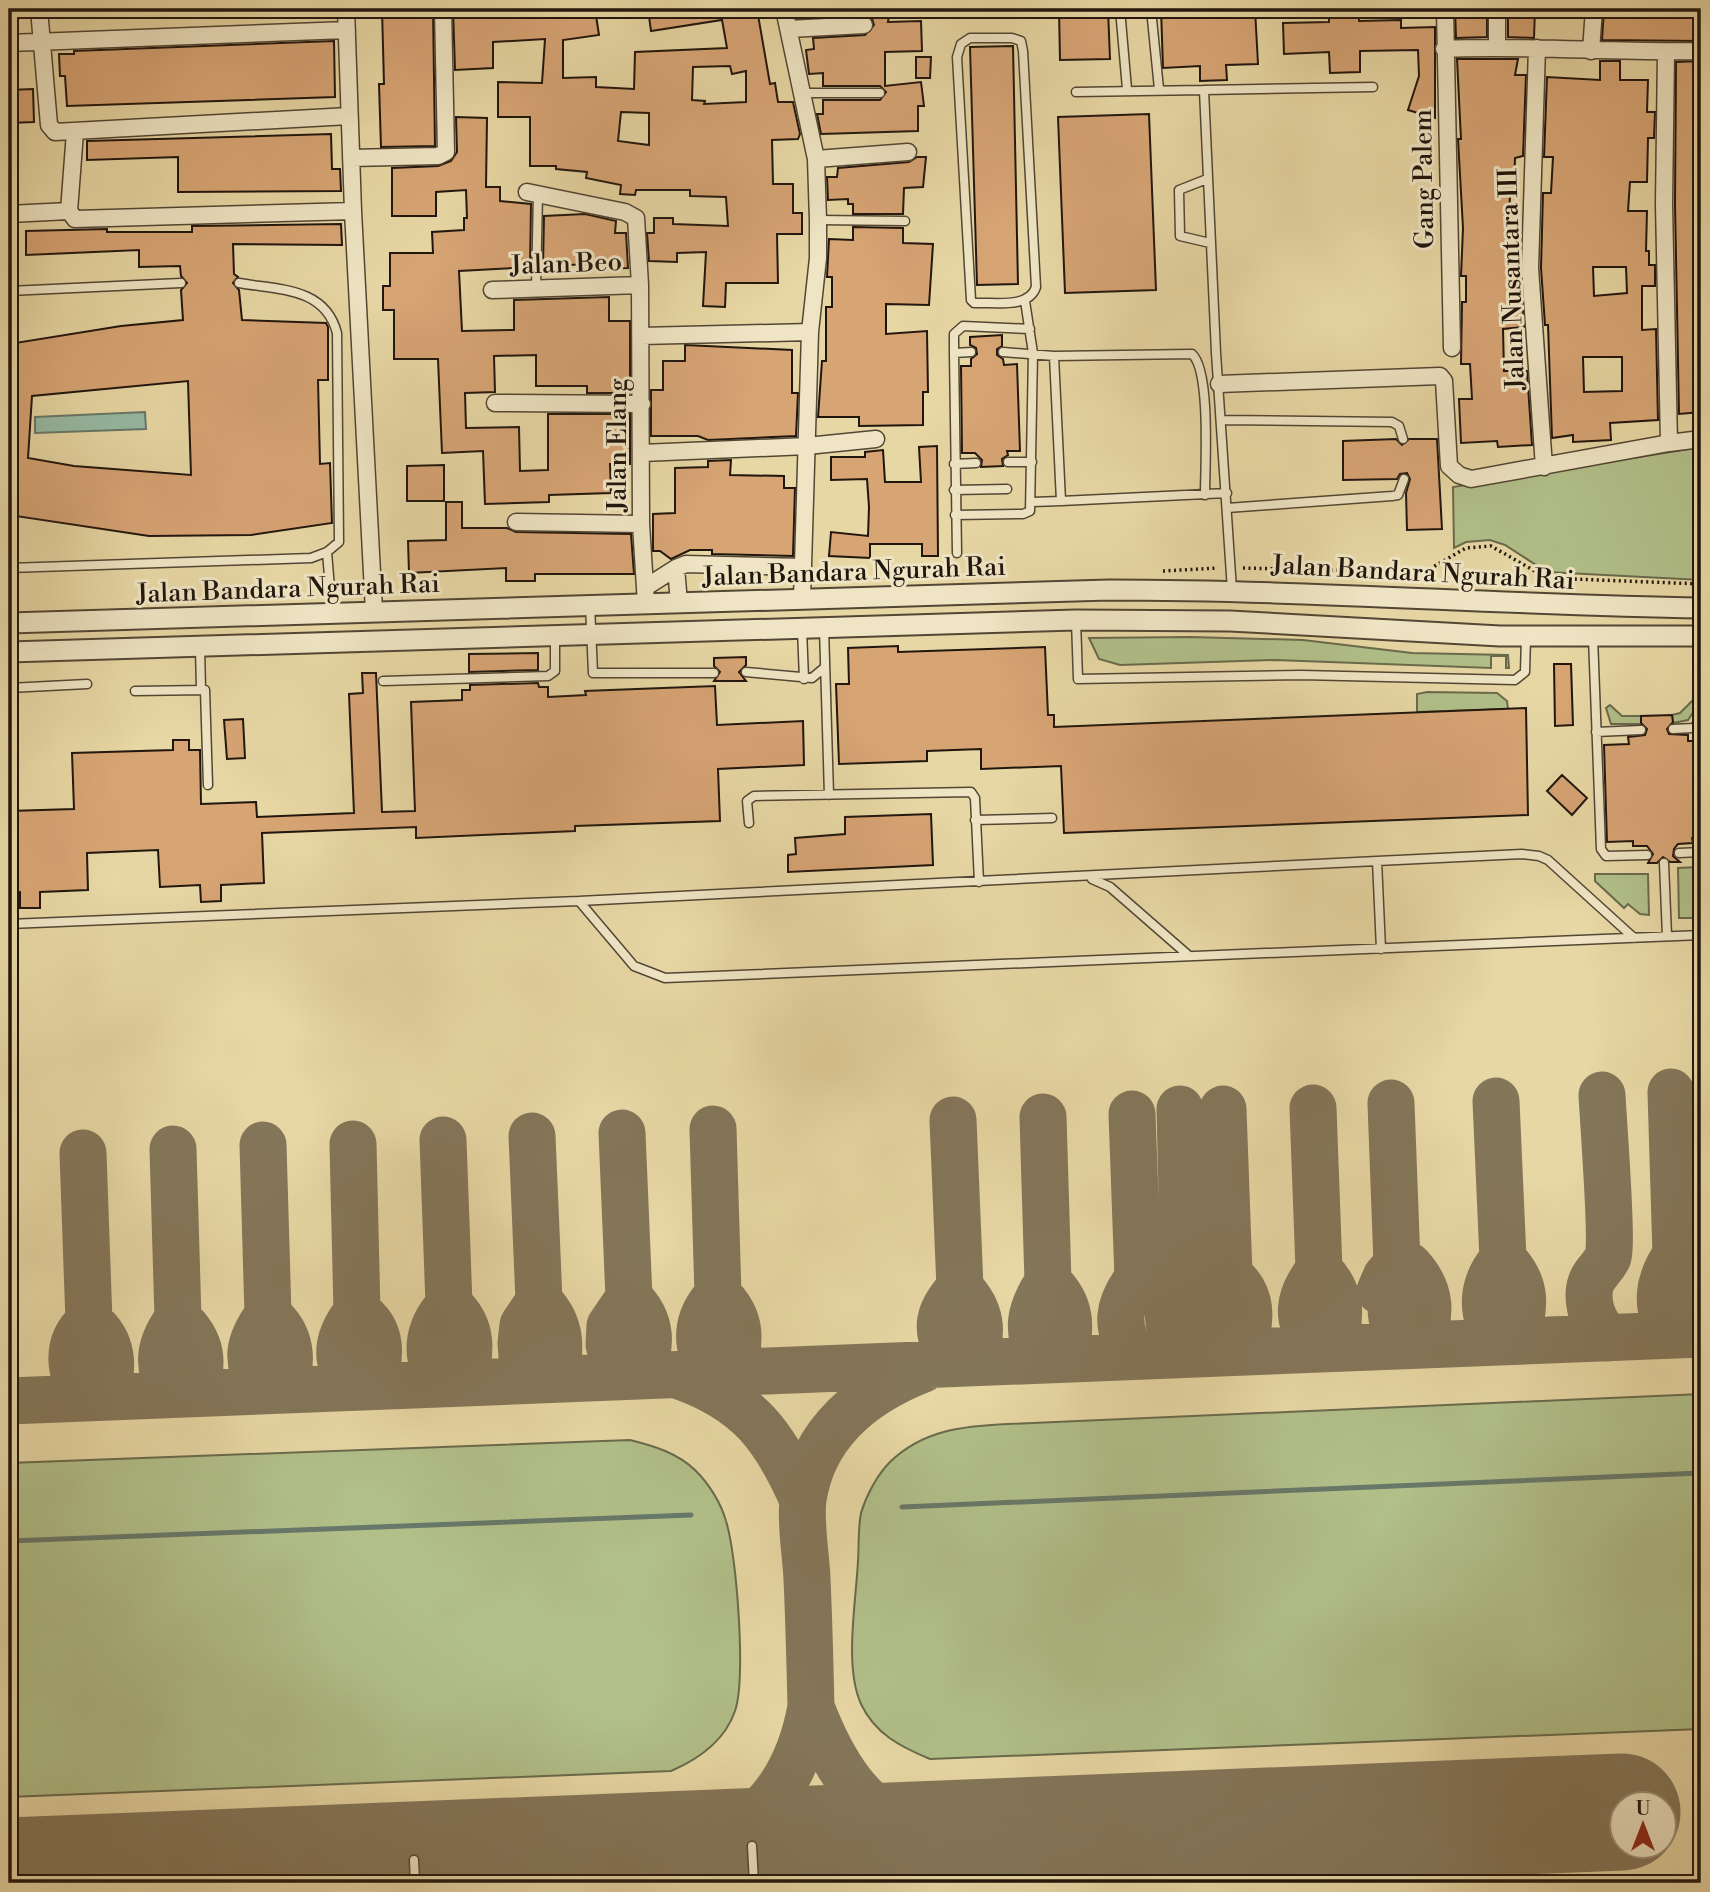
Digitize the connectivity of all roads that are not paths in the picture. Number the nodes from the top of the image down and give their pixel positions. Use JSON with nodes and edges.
{"nodes":[{"id":1,"x":39,"y":9,"type":"edge"},
{"id":2,"x":346,"y":9,"type":"edge"},
{"id":3,"x":443,"y":9,"type":"edge"},
{"id":4,"x":784,"y":9,"type":"edge"},
{"id":5,"x":1120,"y":9,"type":"edge"},
{"id":6,"x":1151,"y":9,"type":"edge"},
{"id":7,"x":1445,"y":9,"type":"edge"},
{"id":8,"x":1497,"y":9,"type":"edge"},
{"id":9,"x":1594,"y":9,"type":"edge"},
{"id":10,"x":864,"y":26,"type":"dead end"},
{"id":11,"x":789,"y":29,"type":"junction"},
{"id":12,"x":347,"y":30,"type":"junction"},
{"id":13,"x":40,"y":42,"type":"junction"},
{"id":14,"x":9,"y":43,"type":"edge"},
{"id":15,"x":1497,"y":47,"type":"junction"},
{"id":16,"x":1537,"y":48,"type":"junction"},
{"id":17,"x":1444,"y":49,"type":"junction"},
{"id":18,"x":1591,"y":51,"type":"junction"},
{"id":19,"x":1701,"y":51,"type":"edge"},
{"id":20,"x":1666,"y":52,"type":"junction"},
{"id":21,"x":1373,"y":87,"type":"dead end"},
{"id":22,"x":1127,"y":89,"type":"junction"},
{"id":23,"x":1159,"y":89,"type":"junction"},
{"id":24,"x":1204,"y":90,"type":"junction"},
{"id":25,"x":1076,"y":92,"type":"dead end"},
{"id":26,"x":803,"y":93,"type":"junction"},
{"id":27,"x":880,"y":93,"type":"dead end"},
{"id":28,"x":349,"y":116,"type":"junction"},
{"id":29,"x":75,"y":132,"type":"junction"},
{"id":30,"x":908,"y":152,"type":"dead end"},
{"id":31,"x":351,"y":158,"type":"junction"},
{"id":32,"x":816,"y":159,"type":"junction"},
{"id":33,"x":1207,"y":179,"type":"junction"},
{"id":34,"x":532,"y":193,"type":"joint"},
{"id":35,"x":69,"y":211,"type":"junction"},
{"id":36,"x":353,"y":211,"type":"junction"},
{"id":37,"x":9,"y":214,"type":"edge"},
{"id":38,"x":818,"y":220,"type":"junction"},
{"id":39,"x":905,"y":221,"type":"dead end"},
{"id":40,"x":1210,"y":243,"type":"junction"},
{"id":41,"x":239,"y":282,"type":"dead end"},
{"id":42,"x":181,"y":283,"type":"dead end"},
{"id":43,"x":640,"y":285,"type":"junction"},
{"id":44,"x":536,"y":288,"type":"junction"},
{"id":45,"x":9,"y":290,"type":"edge"},
{"id":46,"x":492,"y":290,"type":"dead end"},
{"id":47,"x":1025,"y":301,"type":"junction"},
{"id":48,"x":1030,"y":328,"type":"junction"},
{"id":49,"x":810,"y":332,"type":"junction"},
{"id":50,"x":641,"y":336,"type":"junction"},
{"id":51,"x":1452,"y":348,"type":"dead end"},
{"id":52,"x":971,"y":352,"type":"dead end"},
{"id":53,"x":1003,"y":352,"type":"dead end"},
{"id":54,"x":954,"y":353,"type":"junction"},
{"id":55,"x":1033,"y":353,"type":"junction"},
{"id":56,"x":1054,"y":356,"type":"junction"},
{"id":57,"x":1219,"y":384,"type":"junction"},
{"id":58,"x":495,"y":403,"type":"dead end"},
{"id":59,"x":642,"y":404,"type":"junction"},
{"id":60,"x":1220,"y":420,"type":"junction"},
{"id":61,"x":876,"y":439,"type":"dead end"},
{"id":62,"x":1403,"y":439,"type":"dead end"},
{"id":63,"x":1701,"y":439,"type":"edge"},
{"id":64,"x":1669,"y":443,"type":"junction"},
{"id":65,"x":807,"y":446,"type":"junction"},
{"id":66,"x":642,"y":453,"type":"junction"},
{"id":67,"x":1008,"y":462,"type":"dead end"},
{"id":68,"x":1032,"y":462,"type":"junction"},
{"id":69,"x":976,"y":463,"type":"dead end"},
{"id":70,"x":954,"y":464,"type":"junction"},
{"id":71,"x":1544,"y":467,"type":"junction"},
{"id":72,"x":1404,"y":479,"type":"dead end"},
{"id":73,"x":1007,"y":489,"type":"dead end"},
{"id":74,"x":954,"y":490,"type":"junction"},
{"id":75,"x":1227,"y":493,"type":"junction"},
{"id":76,"x":1205,"y":495,"type":"junction"},
{"id":77,"x":1061,"y":501,"type":"junction"},
{"id":78,"x":1032,"y":502,"type":"junction"},
{"id":79,"x":1227,"y":508,"type":"junction"},
{"id":80,"x":955,"y":515,"type":"junction"},
{"id":81,"x":516,"y":522,"type":"dead end"},
{"id":82,"x":641,"y":524,"type":"junction"},
{"id":83,"x":327,"y":552,"type":"junction"},
{"id":84,"x":957,"y":553,"type":"dead end"},
{"id":85,"x":803,"y":567,"type":"junction"},
{"id":86,"x":9,"y":568,"type":"edge"},
{"id":87,"x":676,"y":568,"type":"junction"},
{"id":88,"x":1232,"y":590,"type":"junction"},
{"id":89,"x":646,"y":595,"type":"junction"},
{"id":90,"x":802,"y":599,"type":"junction"},
{"id":91,"x":1422,"y":601,"type":"junction"},
{"id":92,"x":679,"y":603,"type":"junction"},
{"id":93,"x":590,"y":606,"type":"junction"},
{"id":94,"x":1592,"y":606,"type":"junction"},
{"id":95,"x":1701,"y":608,"type":"edge"},
{"id":96,"x":374,"y":611,"type":"junction"},
{"id":97,"x":332,"y":613,"type":"junction"},
{"id":98,"x":130,"y":619,"type":"junction"},
{"id":99,"x":1076,"y":620,"type":"junction"},
{"id":100,"x":9,"y":623,"type":"edge"},
{"id":101,"x":824,"y":628,"type":"junction"},
{"id":102,"x":802,"y":629,"type":"junction"},
{"id":103,"x":1421,"y":631,"type":"junction"},
{"id":104,"x":591,"y":633,"type":"junction"},
{"id":105,"x":555,"y":635,"type":"junction"},
{"id":106,"x":1526,"y":636,"type":"junction"},
{"id":107,"x":1593,"y":636,"type":"junction"},
{"id":108,"x":1701,"y":636,"type":"edge"},
{"id":109,"x":200,"y":645,"type":"junction"},
{"id":110,"x":132,"y":647,"type":"junction"},
{"id":111,"x":9,"y":652,"type":"edge"},
{"id":112,"x":824,"y":668,"type":"junction"},
{"id":113,"x":746,"y":672,"type":"dead end"},
{"id":114,"x":714,"y":673,"type":"dead end"},
{"id":115,"x":804,"y":678,"type":"junction"},
{"id":116,"x":383,"y":681,"type":"dead end"},
{"id":117,"x":88,"y":684,"type":"dead end"},
{"id":118,"x":9,"y":688,"type":"edge"},
{"id":119,"x":201,"y":689,"type":"junction"},
{"id":120,"x":135,"y":691,"type":"dead end"},
{"id":121,"x":1701,"y":723,"type":"edge"},
{"id":122,"x":1673,"y":729,"type":"dead end"},
{"id":123,"x":1642,"y":730,"type":"dead end"},
{"id":124,"x":1596,"y":732,"type":"junction"},
{"id":125,"x":208,"y":785,"type":"dead end"},
{"id":126,"x":828,"y":795,"type":"junction"},
{"id":127,"x":1052,"y":818,"type":"dead end"},
{"id":128,"x":975,"y":820,"type":"junction"},
{"id":129,"x":749,"y":823,"type":"dead end"},
{"id":130,"x":1701,"y":852,"type":"edge"},
{"id":131,"x":1679,"y":853,"type":"dead end"},
{"id":132,"x":1647,"y":855,"type":"dead end"},
{"id":133,"x":1377,"y":861,"type":"junction"},
{"id":134,"x":1664,"y":863,"type":"dead end"},
{"id":135,"x":1089,"y":878,"type":"junction"},
{"id":136,"x":979,"y":882,"type":"junction"},
{"id":137,"x":579,"y":901,"type":"junction"},
{"id":138,"x":9,"y":924,"type":"edge"},
{"id":139,"x":1701,"y":935,"type":"edge"},
{"id":140,"x":1667,"y":936,"type":"junction"},
{"id":141,"x":1634,"y":938,"type":"junction"},
{"id":142,"x":1381,"y":949,"type":"junction"},
{"id":143,"x":1188,"y":956,"type":"junction"},
{"id":144,"x":752,"y":1846,"type":"dead end"},
{"id":145,"x":414,"y":1860,"type":"dead end"},
{"id":146,"x":415,"y":1883,"type":"edge"},
{"id":147,"x":754,"y":1883,"type":"edge"}],
"edges":[{"from":1,"to":13,"type":"street"},
{"from":2,"to":12,"type":"street"},
{"from":3,"to":31,"type":"street"},
{"from":4,"to":11,"type":"street"},
{"from":5,"to":22,"type":"lane"},
{"from":6,"to":23,"type":"lane"},
{"from":7,"to":17,"type":"street","name":"Gang Palem"},
{"from":8,"to":15,"type":"street"},
{"from":9,"to":18,"type":"street"},
{"from":10,"to":11,"type":"street"},
{"from":11,"to":26,"type":"street"},
{"from":12,"to":13,"type":"street"},
{"from":12,"to":28,"type":"street"},
{"from":13,"to":14,"type":"street"},
{"from":13,"to":29,"type":"street"},
{"from":15,"to":16,"type":"street"},
{"from":15,"to":17,"type":"street"},
{"from":16,"to":18,"type":"street"},
{"from":16,"to":71,"type":"street","name":"Jalan Nusantara III"},
{"from":17,"to":51,"type":"street","name":"Gang Palem"},
{"from":18,"to":20,"type":"street"},
{"from":19,"to":20,"type":"street"},
{"from":20,"to":64,"type":"street"},
{"from":21,"to":24,"type":"lane"},
{"from":22,"to":23,"type":"lane"},
{"from":22,"to":25,"type":"lane"},
{"from":23,"to":24,"type":"lane"},
{"from":24,"to":33,"type":"lane"},
{"from":26,"to":27,"type":"lane"},
{"from":26,"to":32,"type":"street"},
{"from":28,"to":29,"type":"street"},
{"from":28,"to":31,"type":"street"},
{"from":29,"to":35,"type":"street"},
{"from":30,"to":32,"type":"street"},
{"from":31,"to":36,"type":"street"},
{"from":32,"to":38,"type":"street"},
{"from":33,"to":40,"type":"lane"},
{"from":33,"to":40,"type":"lane"},
{"from":34,"to":43,"type":"street","name":"Jalan Elang"},
{"from":34,"to":44,"type":"lane"},
{"from":35,"to":36,"type":"street"},
{"from":35,"to":37,"type":"street"},
{"from":36,"to":96,"type":"street"},
{"from":38,"to":39,"type":"lane"},
{"from":38,"to":49,"type":"street"},
{"from":40,"to":57,"type":"lane"},
{"from":41,"to":83,"type":"lane"},
{"from":42,"to":45,"type":"lane"},
{"from":43,"to":44,"type":"street","name":"Jalan Beo"},
{"from":43,"to":50,"type":"street","name":"Jalan Elang"},
{"from":44,"to":46,"type":"street","name":"Jalan Beo"},
{"from":47,"to":47,"type":"lane"},
{"from":47,"to":48,"type":"lane"},
{"from":48,"to":54,"type":"lane"},
{"from":48,"to":55,"type":"lane"},
{"from":49,"to":50,"type":"street"},
{"from":49,"to":65,"type":"street"},
{"from":50,"to":59,"type":"street","name":"Jalan Elang"},
{"from":52,"to":54,"type":"lane"},
{"from":53,"to":55,"type":"lane"},
{"from":54,"to":70,"type":"lane"},
{"from":55,"to":56,"type":"lane"},
{"from":55,"to":68,"type":"lane"},
{"from":56,"to":76,"type":"lane"},
{"from":56,"to":77,"type":"lane"},
{"from":57,"to":60,"type":"lane"},
{"from":57,"to":71,"type":"street"},
{"from":58,"to":59,"type":"street"},
{"from":59,"to":66,"type":"street","name":"Jalan Elang"},
{"from":60,"to":62,"type":"lane"},
{"from":60,"to":75,"type":"lane"},
{"from":61,"to":65,"type":"street"},
{"from":63,"to":64,"type":"street"},
{"from":64,"to":71,"type":"street"},
{"from":65,"to":66,"type":"street"},
{"from":65,"to":85,"type":"street"},
{"from":66,"to":82,"type":"street","name":"Jalan Elang"},
{"from":67,"to":68,"type":"lane"},
{"from":68,"to":78,"type":"lane"},
{"from":69,"to":70,"type":"lane"},
{"from":70,"to":74,"type":"lane"},
{"from":72,"to":79,"type":"lane"},
{"from":73,"to":74,"type":"lane"},
{"from":74,"to":80,"type":"lane"},
{"from":75,"to":76,"type":"lane"},
{"from":75,"to":79,"type":"lane"},
{"from":76,"to":77,"type":"lane"},
{"from":77,"to":78,"type":"lane"},
{"from":78,"to":80,"type":"lane"},
{"from":79,"to":88,"type":"lane"},
{"from":80,"to":84,"type":"lane"},
{"from":81,"to":82,"type":"street"},
{"from":82,"to":89,"type":"street","name":"Jalan Elang"},
{"from":83,"to":86,"type":"lane"},
{"from":83,"to":97,"type":"lane"},
{"from":85,"to":87,"type":"street"},
{"from":85,"to":90,"type":"street"},
{"from":87,"to":89,"type":"street"},
{"from":87,"to":92,"type":"street"},
{"from":88,"to":90,"type":"street","name":"Jalan Bandara Ngurah Rai"},
{"from":88,"to":91,"type":"street","name":"Jalan Bandara Ngurah Rai"},
{"from":89,"to":92,"type":"street","name":"Jalan Bandara Ngurah Rai"},
{"from":89,"to":93,"type":"street","name":"Jalan Bandara Ngurah Rai"},
{"from":90,"to":92,"type":"street","name":"Jalan Bandara Ngurah Rai"},
{"from":91,"to":94,"type":"street","name":"Jalan Bandara Ngurah Rai"},
{"from":91,"to":103,"type":"street"},
{"from":93,"to":96,"type":"street","name":"Jalan Bandara Ngurah Rai"},
{"from":93,"to":104,"type":"lane"},
{"from":94,"to":95,"type":"street","name":"Jalan Bandara Ngurah Rai"},
{"from":94,"to":107,"type":"street"},
{"from":96,"to":97,"type":"street","name":"Jalan Bandara Ngurah Rai"},
{"from":97,"to":98,"type":"street","name":"Jalan Bandara Ngurah Rai"},
{"from":98,"to":100,"type":"street","name":"Jalan Bandara Ngurah Rai"},
{"from":98,"to":110,"type":"street"},
{"from":99,"to":101,"type":"street","name":"Jalan Bandara Ngurah Rai"},
{"from":99,"to":103,"type":"street","name":"Jalan Bandara Ngurah Rai"},
{"from":99,"to":106,"type":"lane"},
{"from":101,"to":102,"type":"street","name":"Jalan Bandara Ngurah Rai"},
{"from":101,"to":112,"type":"lane"},
{"from":102,"to":104,"type":"street","name":"Jalan Bandara Ngurah Rai"},
{"from":102,"to":115,"type":"lane"},
{"from":103,"to":106,"type":"street","name":"Jalan Bandara Ngurah Rai"},
{"from":104,"to":105,"type":"street","name":"Jalan Bandara Ngurah Rai"},
{"from":104,"to":114,"type":"lane"},
{"from":105,"to":109,"type":"street","name":"Jalan Bandara Ngurah Rai"},
{"from":105,"to":116,"type":"lane"},
{"from":106,"to":107,"type":"street","name":"Jalan Bandara Ngurah Rai"},
{"from":107,"to":108,"type":"street","name":"Jalan Bandara Ngurah Rai"},
{"from":107,"to":124,"type":"lane"},
{"from":109,"to":110,"type":"street","name":"Jalan Bandara Ngurah Rai"},
{"from":109,"to":119,"type":"lane"},
{"from":110,"to":111,"type":"street","name":"Jalan Bandara Ngurah Rai"},
{"from":112,"to":115,"type":"lane"},
{"from":112,"to":126,"type":"lane"},
{"from":113,"to":115,"type":"lane"},
{"from":117,"to":118,"type":"lane"},
{"from":119,"to":120,"type":"lane"},
{"from":119,"to":125,"type":"lane"},
{"from":121,"to":122,"type":"lane"},
{"from":123,"to":124,"type":"lane"},
{"from":124,"to":132,"type":"lane"},
{"from":126,"to":128,"type":"lane"},
{"from":126,"to":129,"type":"lane"},
{"from":127,"to":128,"type":"lane"},
{"from":128,"to":136,"type":"lane"},
{"from":130,"to":131,"type":"lane"},
{"from":133,"to":135,"type":"lane"},
{"from":133,"to":141,"type":"lane"},
{"from":133,"to":142,"type":"lane"},
{"from":134,"to":140,"type":"lane"},
{"from":135,"to":136,"type":"lane"},
{"from":135,"to":143,"type":"lane"},
{"from":136,"to":137,"type":"lane"},
{"from":137,"to":138,"type":"lane"},
{"from":137,"to":143,"type":"lane"},
{"from":139,"to":140,"type":"lane"},
{"from":140,"to":141,"type":"lane"},
{"from":141,"to":142,"type":"lane"},
{"from":142,"to":143,"type":"lane"},
{"from":144,"to":147,"type":"lane"},
{"from":145,"to":146,"type":"lane"}]}
